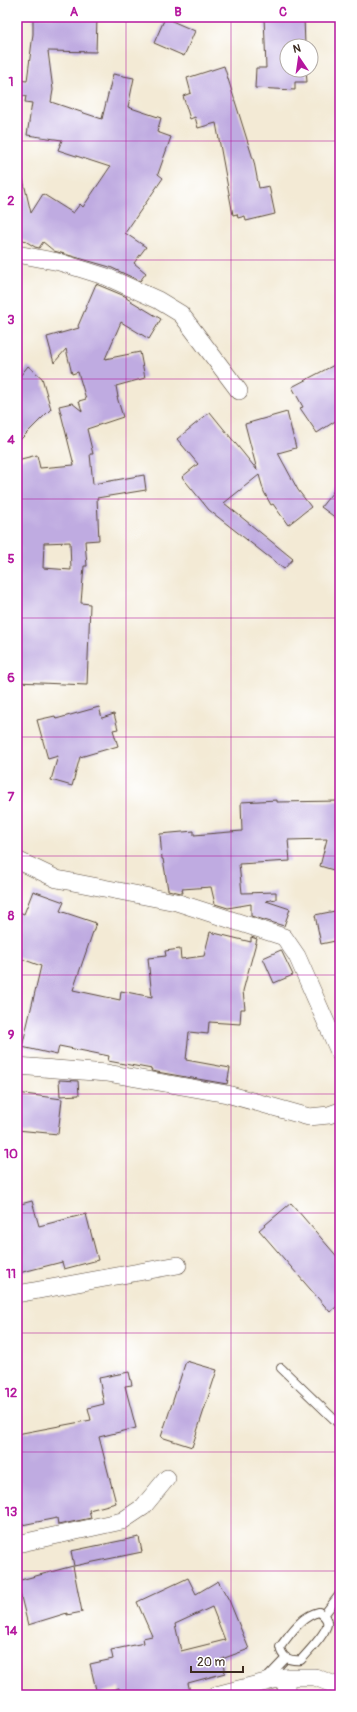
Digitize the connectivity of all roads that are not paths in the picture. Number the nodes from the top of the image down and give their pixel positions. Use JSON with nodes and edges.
{"nodes":[{"id":1,"x":17,"y":254,"type":"edge"},
{"id":2,"x":239,"y":391,"type":"dead end"},
{"id":3,"x":17,"y":860,"type":"edge"},
{"id":4,"x":340,"y":1054,"type":"edge"},
{"id":5,"x":17,"y":1066,"type":"edge"},
{"id":6,"x":340,"y":1111,"type":"edge"},
{"id":7,"x":178,"y":1265,"type":"dead end"},
{"id":8,"x":17,"y":1294,"type":"edge"},
{"id":9,"x":281,"y":1368,"type":"dead end"},
{"id":10,"x":340,"y":1425,"type":"edge"},
{"id":11,"x":167,"y":1478,"type":"dead end"},
{"id":12,"x":17,"y":1544,"type":"edge"},
{"id":13,"x":340,"y":1594,"type":"edge"},
{"id":14,"x":324,"y":1616,"type":"junction"},
{"id":15,"x":286,"y":1658,"type":"junction"},
{"id":16,"x":285,"y":1677,"type":"junction"},
{"id":17,"x":264,"y":1681,"type":"junction"},
{"id":18,"x":340,"y":1687,"type":"edge"},
{"id":19,"x":216,"y":1695,"type":"edge"},
{"id":20,"x":287,"y":1695,"type":"edge"}],
"edges":[{"from":1,"to":2,"type":"street"},
{"from":3,"to":4,"type":"street"},
{"from":5,"to":6,"type":"street"},
{"from":7,"to":8,"type":"street"},
{"from":9,"to":10,"type":"lane"},
{"from":11,"to":12,"type":"street"},
{"from":13,"to":14,"type":"lane"},
{"from":14,"to":15,"type":"lane"},
{"from":14,"to":15,"type":"lane"},
{"from":15,"to":17,"type":"lane"},
{"from":16,"to":17,"type":"street"},
{"from":16,"to":18,"type":"street"},
{"from":16,"to":20,"type":"street"},
{"from":17,"to":19,"type":"street"}]}
